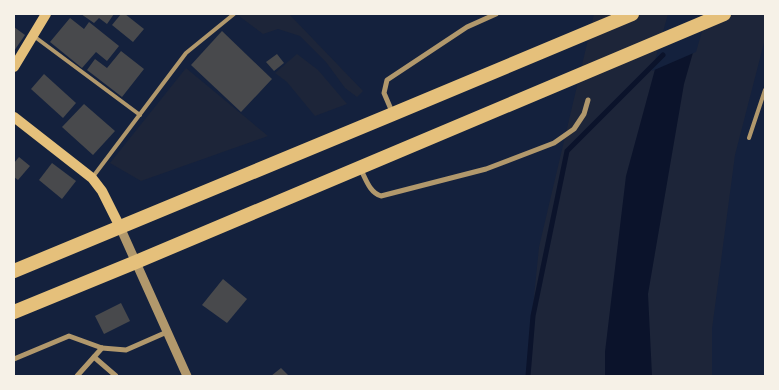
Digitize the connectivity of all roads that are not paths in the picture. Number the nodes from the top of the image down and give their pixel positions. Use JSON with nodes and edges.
{"nodes":[{"id":1,"x":46,"y":14,"type":"edge"},
{"id":2,"x":233,"y":14,"type":"edge"},
{"id":3,"x":496,"y":14,"type":"edge"},
{"id":4,"x":632,"y":14,"type":"edge"},
{"id":5,"x":724,"y":14,"type":"edge"},
{"id":6,"x":33,"y":35,"type":"junction"},
{"id":7,"x":14,"y":68,"type":"edge"},
{"id":8,"x":765,"y":90,"type":"edge"},
{"id":9,"x":588,"y":100,"type":"dead end"},
{"id":10,"x":393,"y":114,"type":"junction"},
{"id":11,"x":140,"y":115,"type":"junction"},
{"id":12,"x":14,"y":117,"type":"edge"},
{"id":13,"x":749,"y":138,"type":"dead end"},
{"id":14,"x":360,"y":167,"type":"junction"},
{"id":15,"x":92,"y":178,"type":"junction"},
{"id":16,"x":120,"y":227,"type":"junction"},
{"id":17,"x":136,"y":262,"type":"junction"},
{"id":18,"x":14,"y":271,"type":"edge"},
{"id":19,"x":14,"y":312,"type":"edge"},
{"id":20,"x":166,"y":332,"type":"junction"},
{"id":21,"x":102,"y":348,"type":"junction"},
{"id":22,"x":94,"y":357,"type":"junction"},
{"id":23,"x":14,"y":358,"type":"edge"},
{"id":24,"x":77,"y":376,"type":"edge"},
{"id":25,"x":116,"y":376,"type":"edge"},
{"id":26,"x":187,"y":376,"type":"edge"}],
"edges":[{"from":1,"to":6,"type":"main road"},
{"from":2,"to":11,"type":"lane"},
{"from":3,"to":10,"type":"street"},
{"from":4,"to":10,"type":"highway"},
{"from":5,"to":14,"type":"highway"},
{"from":6,"to":7,"type":"main road"},
{"from":6,"to":11,"type":"lane"},
{"from":8,"to":13,"type":"lane"},
{"from":9,"to":14,"type":"street"},
{"from":10,"to":16,"type":"highway"},
{"from":11,"to":15,"type":"lane"},
{"from":12,"to":15,"type":"main road"},
{"from":14,"to":17,"type":"highway"},
{"from":15,"to":16,"type":"main road"},
{"from":16,"to":17,"type":"street"},
{"from":16,"to":18,"type":"highway"},
{"from":17,"to":19,"type":"highway"},
{"from":17,"to":20,"type":"street"},
{"from":20,"to":21,"type":"street"},
{"from":20,"to":26,"type":"street"},
{"from":21,"to":22,"type":"street"},
{"from":21,"to":23,"type":"street"},
{"from":22,"to":24,"type":"street"},
{"from":22,"to":25,"type":"street"}]}
